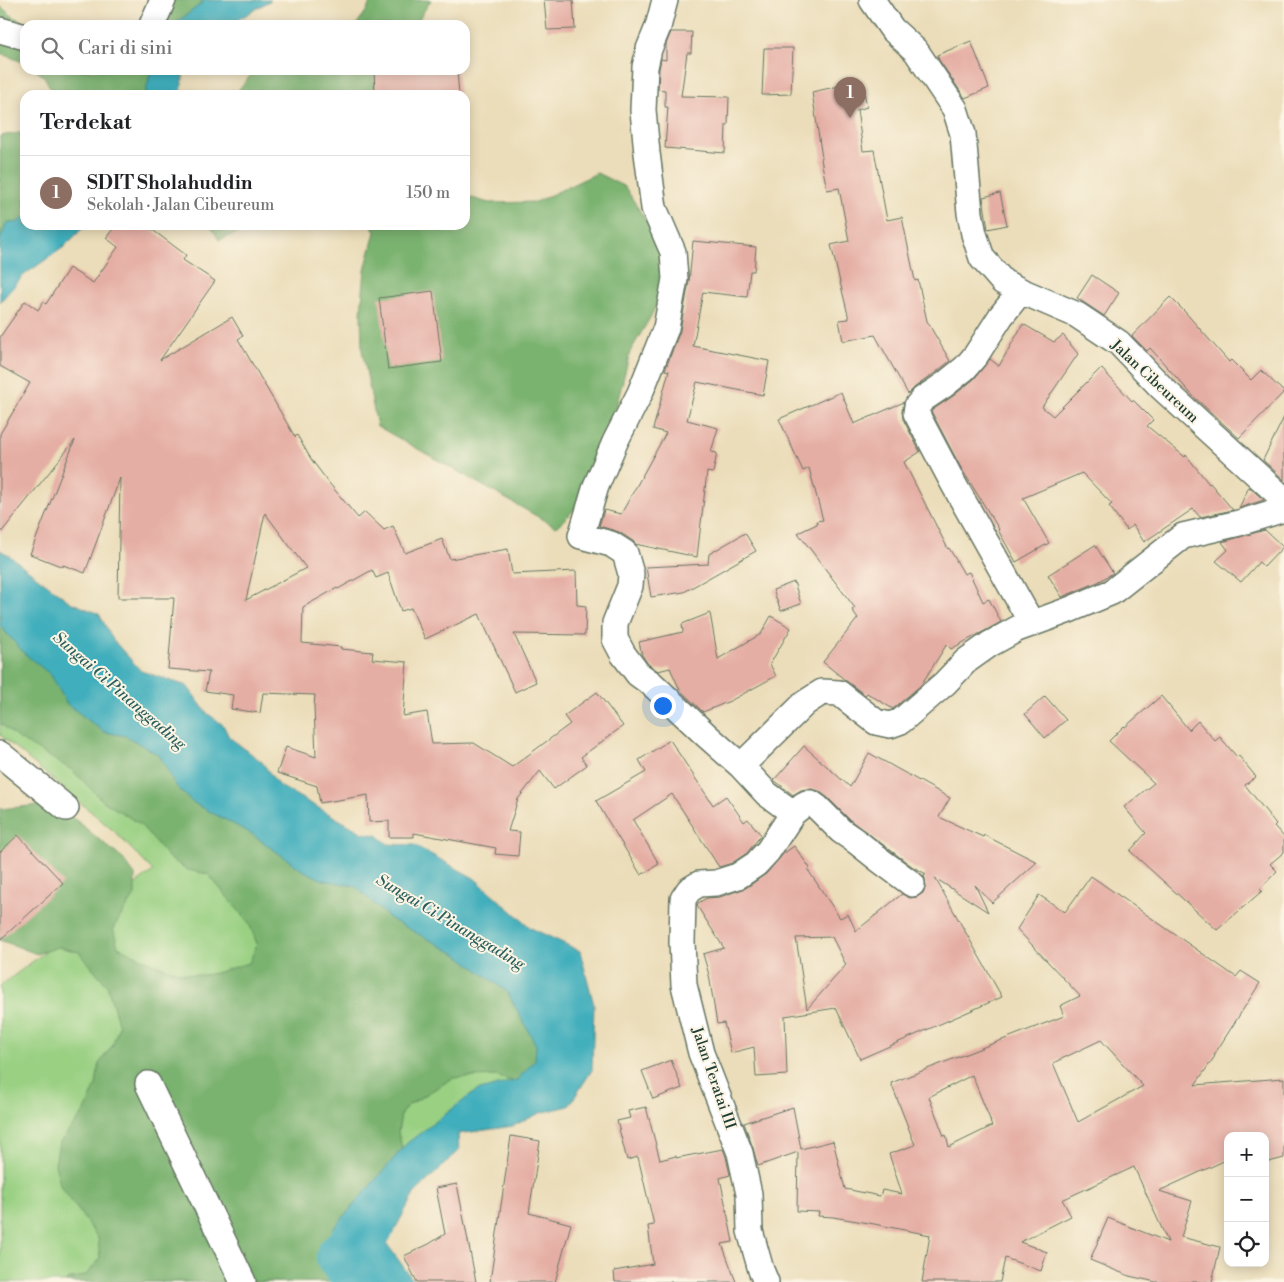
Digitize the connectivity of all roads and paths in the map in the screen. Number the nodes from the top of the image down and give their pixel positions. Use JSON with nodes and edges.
{"nodes":[{"id":1,"x":164,"y":0,"type":"edge"},
{"id":2,"x":665,"y":0,"type":"edge"},
{"id":3,"x":872,"y":0,"type":"edge"},
{"id":4,"x":154,"y":20,"type":"edge"},
{"id":5,"x":0,"y":30,"type":"edge"},
{"id":6,"x":20,"y":36,"type":"edge"},
{"id":7,"x":1021,"y":291,"type":"junction"},
{"id":8,"x":1284,"y":500,"type":"edge"},
{"id":9,"x":1284,"y":509,"type":"edge"},
{"id":10,"x":1032,"y":624,"type":"junction"},
{"id":11,"x":0,"y":754,"type":"edge"},
{"id":12,"x":741,"y":766,"type":"junction"},
{"id":13,"x":66,"y":808,"type":"dead end"},
{"id":14,"x":793,"y":813,"type":"junction"},
{"id":15,"x":912,"y":884,"type":"dead end"},
{"id":16,"x":148,"y":1084,"type":"dead end"},
{"id":17,"x":243,"y":1282,"type":"edge"},
{"id":18,"x":766,"y":1282,"type":"edge"}],
"edges":[{"from":1,"to":4,"type":"street"},
{"from":2,"to":12,"type":"street"},
{"from":3,"to":7,"type":"street","name":"Jalan Cibeureum"},
{"from":5,"to":6,"type":"street"},
{"from":7,"to":8,"type":"street","name":"Jalan Cibeureum"},
{"from":7,"to":10,"type":"street"},
{"from":9,"to":10,"type":"street"},
{"from":10,"to":12,"type":"street"},
{"from":11,"to":13,"type":"street"},
{"from":12,"to":14,"type":"street"},
{"from":14,"to":15,"type":"street"},
{"from":14,"to":18,"type":"street","name":"Jalan Teratai III"},
{"from":16,"to":17,"type":"street"}]}
